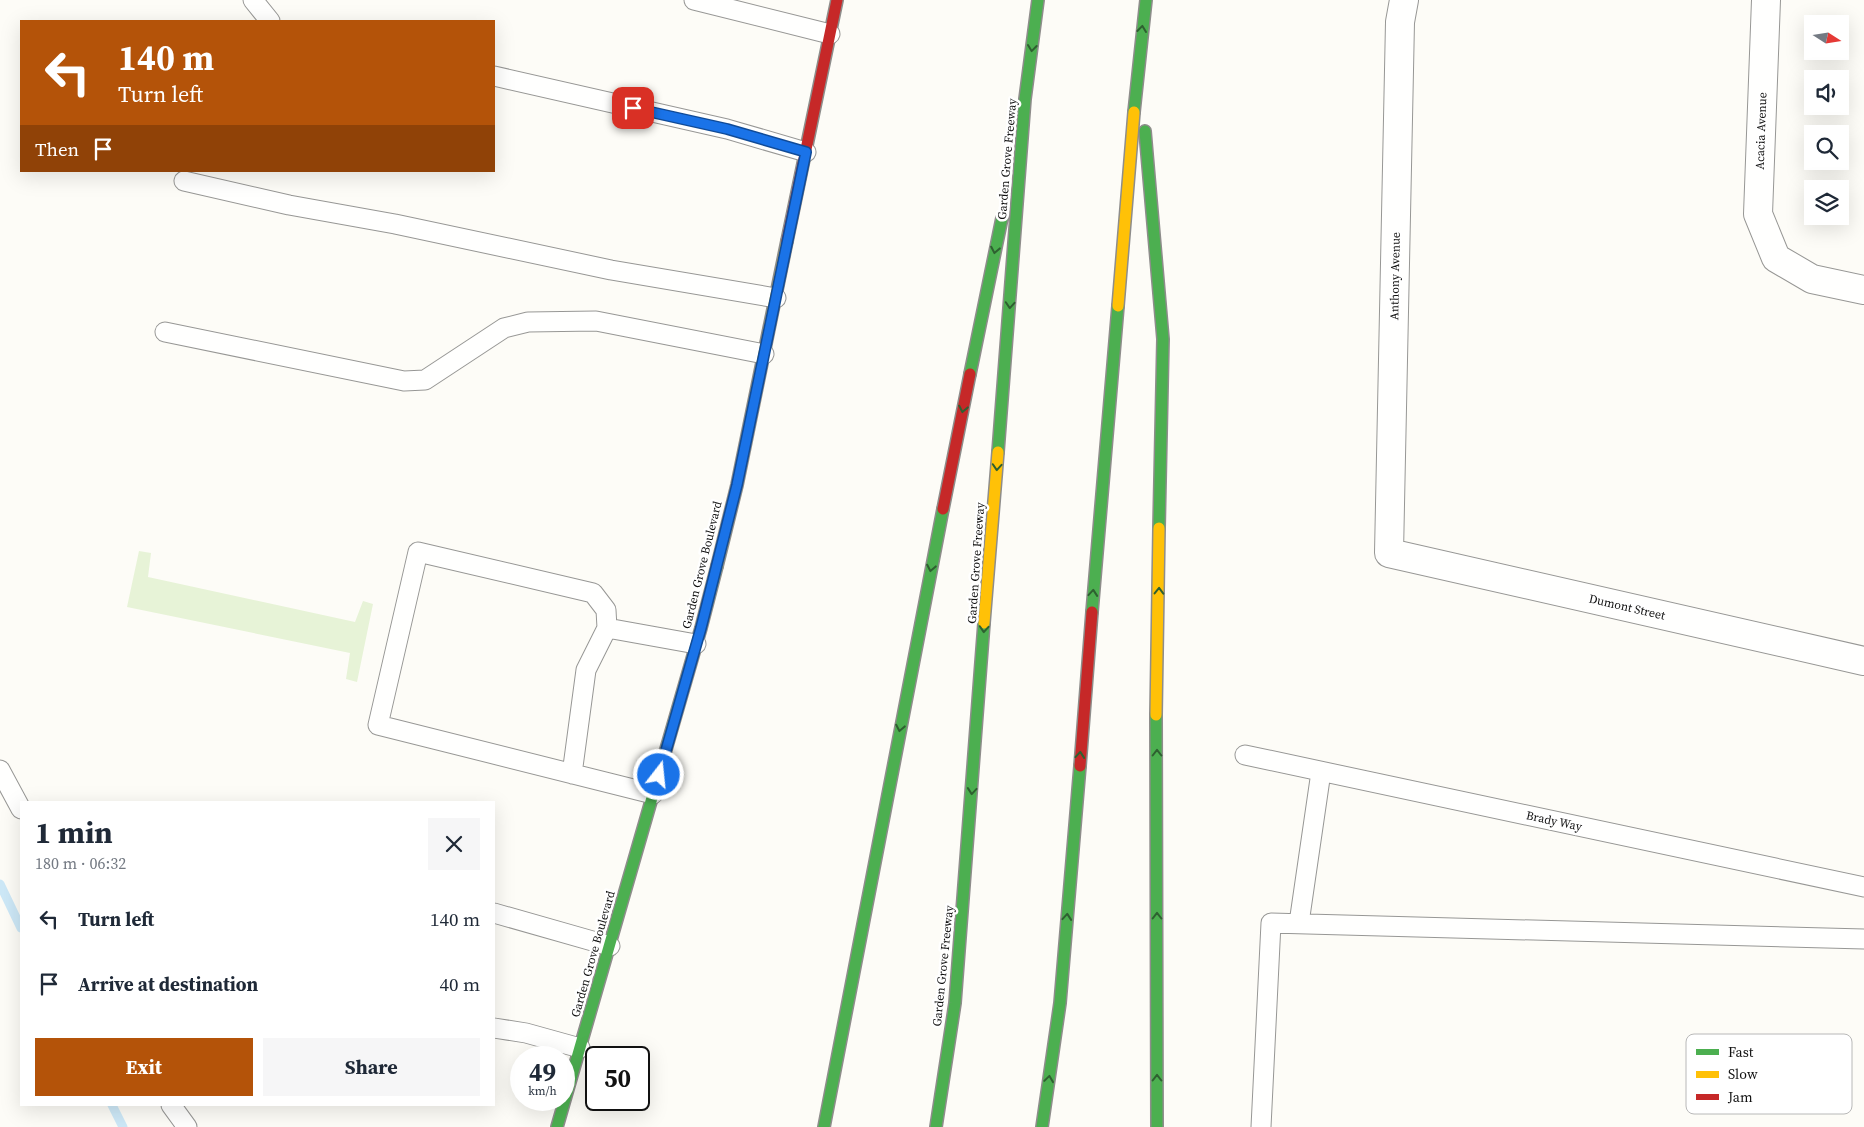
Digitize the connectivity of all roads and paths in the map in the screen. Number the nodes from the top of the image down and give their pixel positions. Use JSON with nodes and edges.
{"nodes":[{"id":1,"x":253,"y":0,"type":"edge"},
{"id":2,"x":694,"y":0,"type":"edge"},
{"id":3,"x":837,"y":0,"type":"edge"},
{"id":4,"x":1038,"y":0,"type":"edge"},
{"id":5,"x":1146,"y":0,"type":"edge"},
{"id":6,"x":1404,"y":0,"type":"edge"},
{"id":7,"x":1766,"y":0,"type":"edge"},
{"id":8,"x":269,"y":20,"type":"edge"},
{"id":9,"x":830,"y":34,"type":"junction"},
{"id":10,"x":1138,"y":57,"type":"junction"},
{"id":11,"x":495,"y":76,"type":"edge"},
{"id":12,"x":1026,"y":99,"type":"junction"},
{"id":13,"x":806,"y":152,"type":"junction"},
{"id":14,"x":184,"y":181,"type":"dead end"},
{"id":15,"x":1864,"y":290,"type":"edge"},
{"id":16,"x":776,"y":298,"type":"junction"},
{"id":17,"x":165,"y":332,"type":"dead end"},
{"id":18,"x":764,"y":354,"type":"junction"},
{"id":19,"x":1389,"y":553,"type":"joint"},
{"id":20,"x":607,"y":628,"type":"junction"},
{"id":21,"x":696,"y":644,"type":"junction"},
{"id":22,"x":1864,"y":661,"type":"edge"},
{"id":23,"x":1245,"y":755,"type":"dead end"},
{"id":24,"x":0,"y":770,"type":"edge"},
{"id":25,"x":1321,"y":772,"type":"junction"},
{"id":26,"x":572,"y":774,"type":"junction"},
{"id":27,"x":653,"y":794,"type":"junction"},
{"id":28,"x":20,"y":807,"type":"edge"},
{"id":29,"x":1864,"y":887,"type":"edge"},
{"id":30,"x":495,"y":914,"type":"edge"},
{"id":31,"x":1299,"y":924,"type":"junction"},
{"id":32,"x":1864,"y":939,"type":"edge"},
{"id":33,"x":610,"y":946,"type":"junction"},
{"id":34,"x":495,"y":1028,"type":"edge"},
{"id":35,"x":580,"y":1048,"type":"junction"},
{"id":36,"x":172,"y":1106,"type":"edge"},
{"id":37,"x":187,"y":1127,"type":"edge"},
{"id":38,"x":557,"y":1127,"type":"edge"},
{"id":39,"x":824,"y":1127,"type":"edge"},
{"id":40,"x":936,"y":1127,"type":"edge"},
{"id":41,"x":1042,"y":1127,"type":"edge"},
{"id":42,"x":1157,"y":1127,"type":"edge"},
{"id":43,"x":1261,"y":1127,"type":"edge"}],
"edges":[{"from":1,"to":8,"type":"lane"},
{"from":2,"to":9,"type":"lane"},
{"from":3,"to":9,"type":"main road","name":"Garden Grove Boulevard"},
{"from":4,"to":12,"type":"main road","name":"Garden Grove Freeway","one_way":true},
{"from":10,"to":5,"type":"main road","one_way":true},
{"from":6,"to":19,"type":"street","name":"Anthony Avenue"},
{"from":7,"to":15,"type":"street","name":"Acacia Avenue"},
{"from":9,"to":13,"type":"main road","name":"Garden Grove Boulevard"},
{"from":41,"to":10,"type":"main road","one_way":true},
{"from":42,"to":10,"type":"main road","one_way":true},
{"from":11,"to":13,"type":"lane"},
{"from":12,"to":39,"type":"main road","one_way":true},
{"from":12,"to":40,"type":"main road","name":"Garden Grove Freeway","one_way":true},
{"from":13,"to":16,"type":"main road","name":"Garden Grove Boulevard"},
{"from":14,"to":16,"type":"lane"},
{"from":16,"to":18,"type":"main road","name":"Garden Grove Boulevard"},
{"from":17,"to":18,"type":"lane"},
{"from":18,"to":21,"type":"main road","name":"Garden Grove Boulevard"},
{"from":19,"to":22,"type":"street","name":"Dumont Street"},
{"from":20,"to":21,"type":"lane"},
{"from":20,"to":26,"type":"lane"},
{"from":20,"to":26,"type":"lane"},
{"from":21,"to":27,"type":"main road","name":"Garden Grove Boulevard"},
{"from":23,"to":25,"type":"lane","name":"Brady Way"},
{"from":24,"to":28,"type":"lane"},
{"from":25,"to":29,"type":"lane","name":"Brady Way"},
{"from":25,"to":31,"type":"lane"},
{"from":26,"to":27,"type":"lane"},
{"from":27,"to":33,"type":"main road","name":"Garden Grove Boulevard"},
{"from":30,"to":33,"type":"lane"},
{"from":31,"to":32,"type":"lane"},
{"from":31,"to":43,"type":"lane"},
{"from":33,"to":35,"type":"main road","name":"Garden Grove Boulevard"},
{"from":34,"to":35,"type":"lane"},
{"from":35,"to":38,"type":"main road","name":"Garden Grove Boulevard"},
{"from":36,"to":37,"type":"lane"}]}
